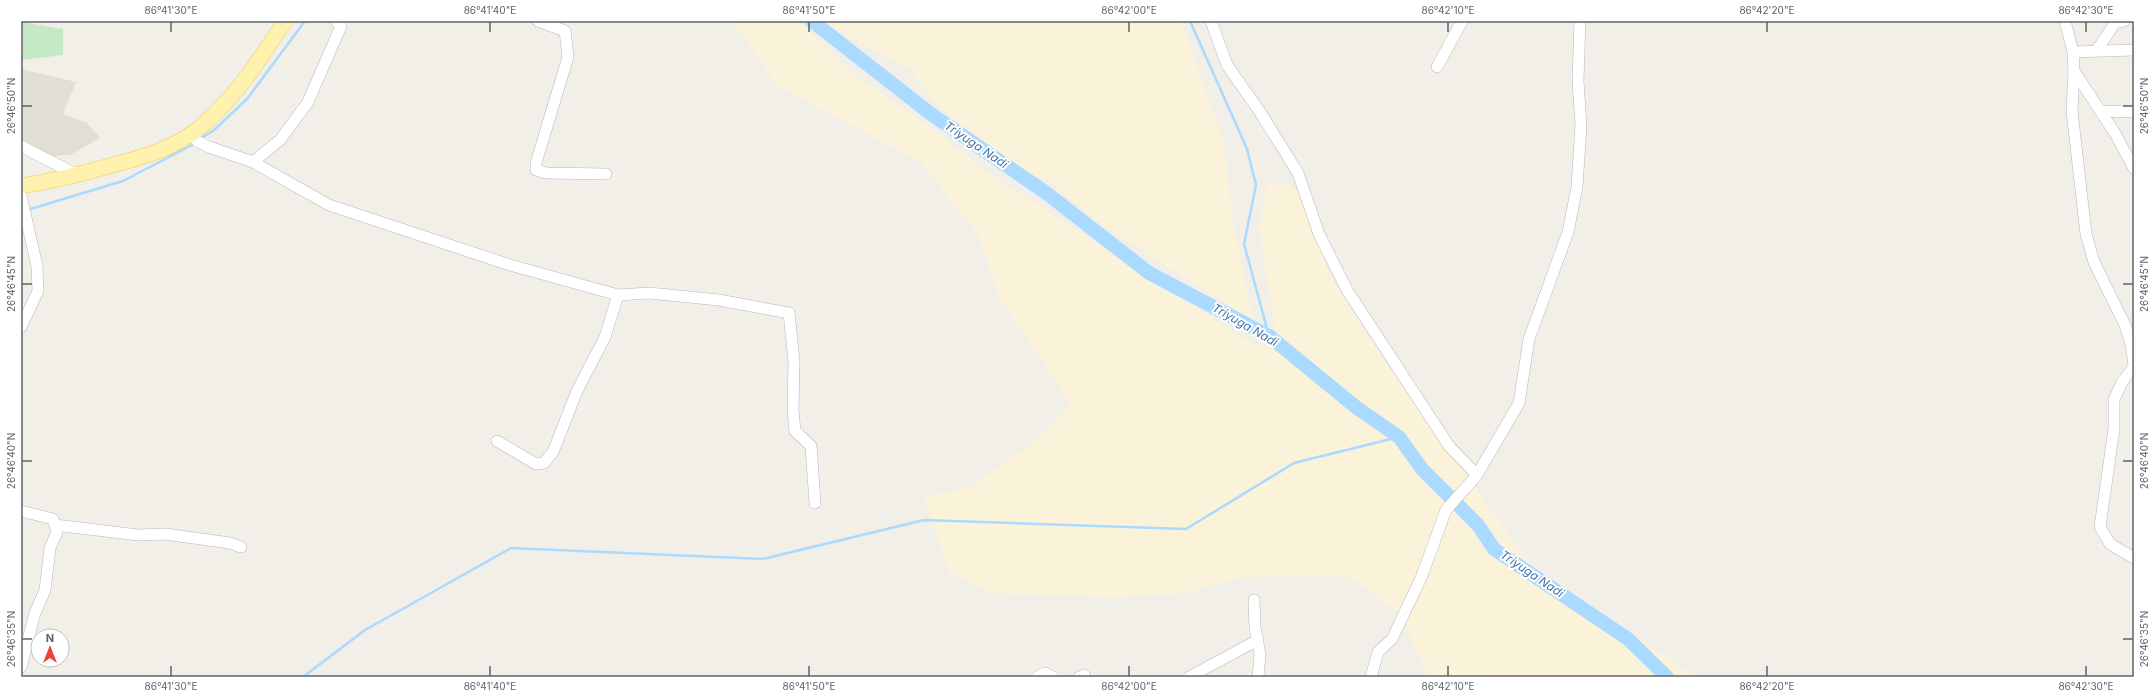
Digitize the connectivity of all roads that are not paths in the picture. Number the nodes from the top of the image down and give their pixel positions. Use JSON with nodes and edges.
{"nodes":[{"id":1,"x":285,"y":21,"type":"edge"},
{"id":2,"x":336,"y":21,"type":"edge"},
{"id":3,"x":538,"y":21,"type":"edge"},
{"id":4,"x":1210,"y":21,"type":"edge"},
{"id":5,"x":1462,"y":21,"type":"edge"},
{"id":6,"x":1580,"y":21,"type":"edge"},
{"id":7,"x":2065,"y":21,"type":"edge"},
{"id":8,"x":2124,"y":21,"type":"edge"},
{"id":9,"x":2098,"y":50,"type":"junction"},
{"id":10,"x":2134,"y":50,"type":"edge"},
{"id":11,"x":2073,"y":52,"type":"junction"},
{"id":12,"x":1437,"y":67,"type":"dead end"},
{"id":13,"x":2074,"y":71,"type":"junction"},
{"id":14,"x":2100,"y":111,"type":"junction"},
{"id":15,"x":2134,"y":112,"type":"edge"},
{"id":16,"x":190,"y":134,"type":"junction"},
{"id":17,"x":21,"y":146,"type":"edge"},
{"id":18,"x":253,"y":162,"type":"junction"},
{"id":19,"x":2134,"y":169,"type":"edge"},
{"id":20,"x":606,"y":174,"type":"dead end"},
{"id":21,"x":77,"y":175,"type":"junction"},
{"id":22,"x":21,"y":186,"type":"edge"},
{"id":23,"x":21,"y":196,"type":"edge"},
{"id":24,"x":618,"y":295,"type":"junction"},
{"id":25,"x":21,"y":328,"type":"edge"},
{"id":26,"x":2134,"y":366,"type":"edge"},
{"id":27,"x":497,"y":441,"type":"dead end"},
{"id":28,"x":1477,"y":475,"type":"junction"},
{"id":29,"x":815,"y":503,"type":"dead end"},
{"id":30,"x":21,"y":512,"type":"edge"},
{"id":31,"x":55,"y":525,"type":"junction"},
{"id":32,"x":241,"y":547,"type":"dead end"},
{"id":33,"x":2134,"y":558,"type":"edge"},
{"id":34,"x":1254,"y":600,"type":"dead end"},
{"id":35,"x":1258,"y":640,"type":"junction"},
{"id":36,"x":21,"y":667,"type":"edge"},
{"id":37,"x":1038,"y":677,"type":"edge"},
{"id":38,"x":1053,"y":677,"type":"edge"},
{"id":39,"x":1079,"y":677,"type":"edge"},
{"id":40,"x":1085,"y":677,"type":"edge"},
{"id":41,"x":1189,"y":677,"type":"edge"},
{"id":42,"x":1258,"y":677,"type":"edge"},
{"id":43,"x":1371,"y":677,"type":"edge"}],
"edges":[{"from":1,"to":16,"type":"main road"},
{"from":2,"to":18,"type":"street"},
{"from":3,"to":20,"type":"street"},
{"from":4,"to":28,"type":"street"},
{"from":5,"to":12,"type":"street"},
{"from":6,"to":28,"type":"street"},
{"from":7,"to":11,"type":"street"},
{"from":8,"to":9,"type":"street"},
{"from":9,"to":10,"type":"street"},
{"from":9,"to":11,"type":"street"},
{"from":11,"to":13,"type":"street"},
{"from":13,"to":14,"type":"street"},
{"from":13,"to":26,"type":"street"},
{"from":14,"to":15,"type":"street"},
{"from":14,"to":19,"type":"street"},
{"from":16,"to":18,"type":"street"},
{"from":16,"to":21,"type":"main road"},
{"from":17,"to":21,"type":"street"},
{"from":18,"to":24,"type":"street"},
{"from":21,"to":22,"type":"main road"},
{"from":23,"to":25,"type":"street"},
{"from":24,"to":27,"type":"street"},
{"from":24,"to":29,"type":"street"},
{"from":26,"to":33,"type":"street"},
{"from":28,"to":43,"type":"street"},
{"from":30,"to":31,"type":"street"},
{"from":31,"to":32,"type":"street"},
{"from":31,"to":36,"type":"street"},
{"from":34,"to":35,"type":"street"},
{"from":35,"to":41,"type":"street"},
{"from":35,"to":42,"type":"street"},
{"from":37,"to":38,"type":"street"},
{"from":39,"to":40,"type":"street"}]}
